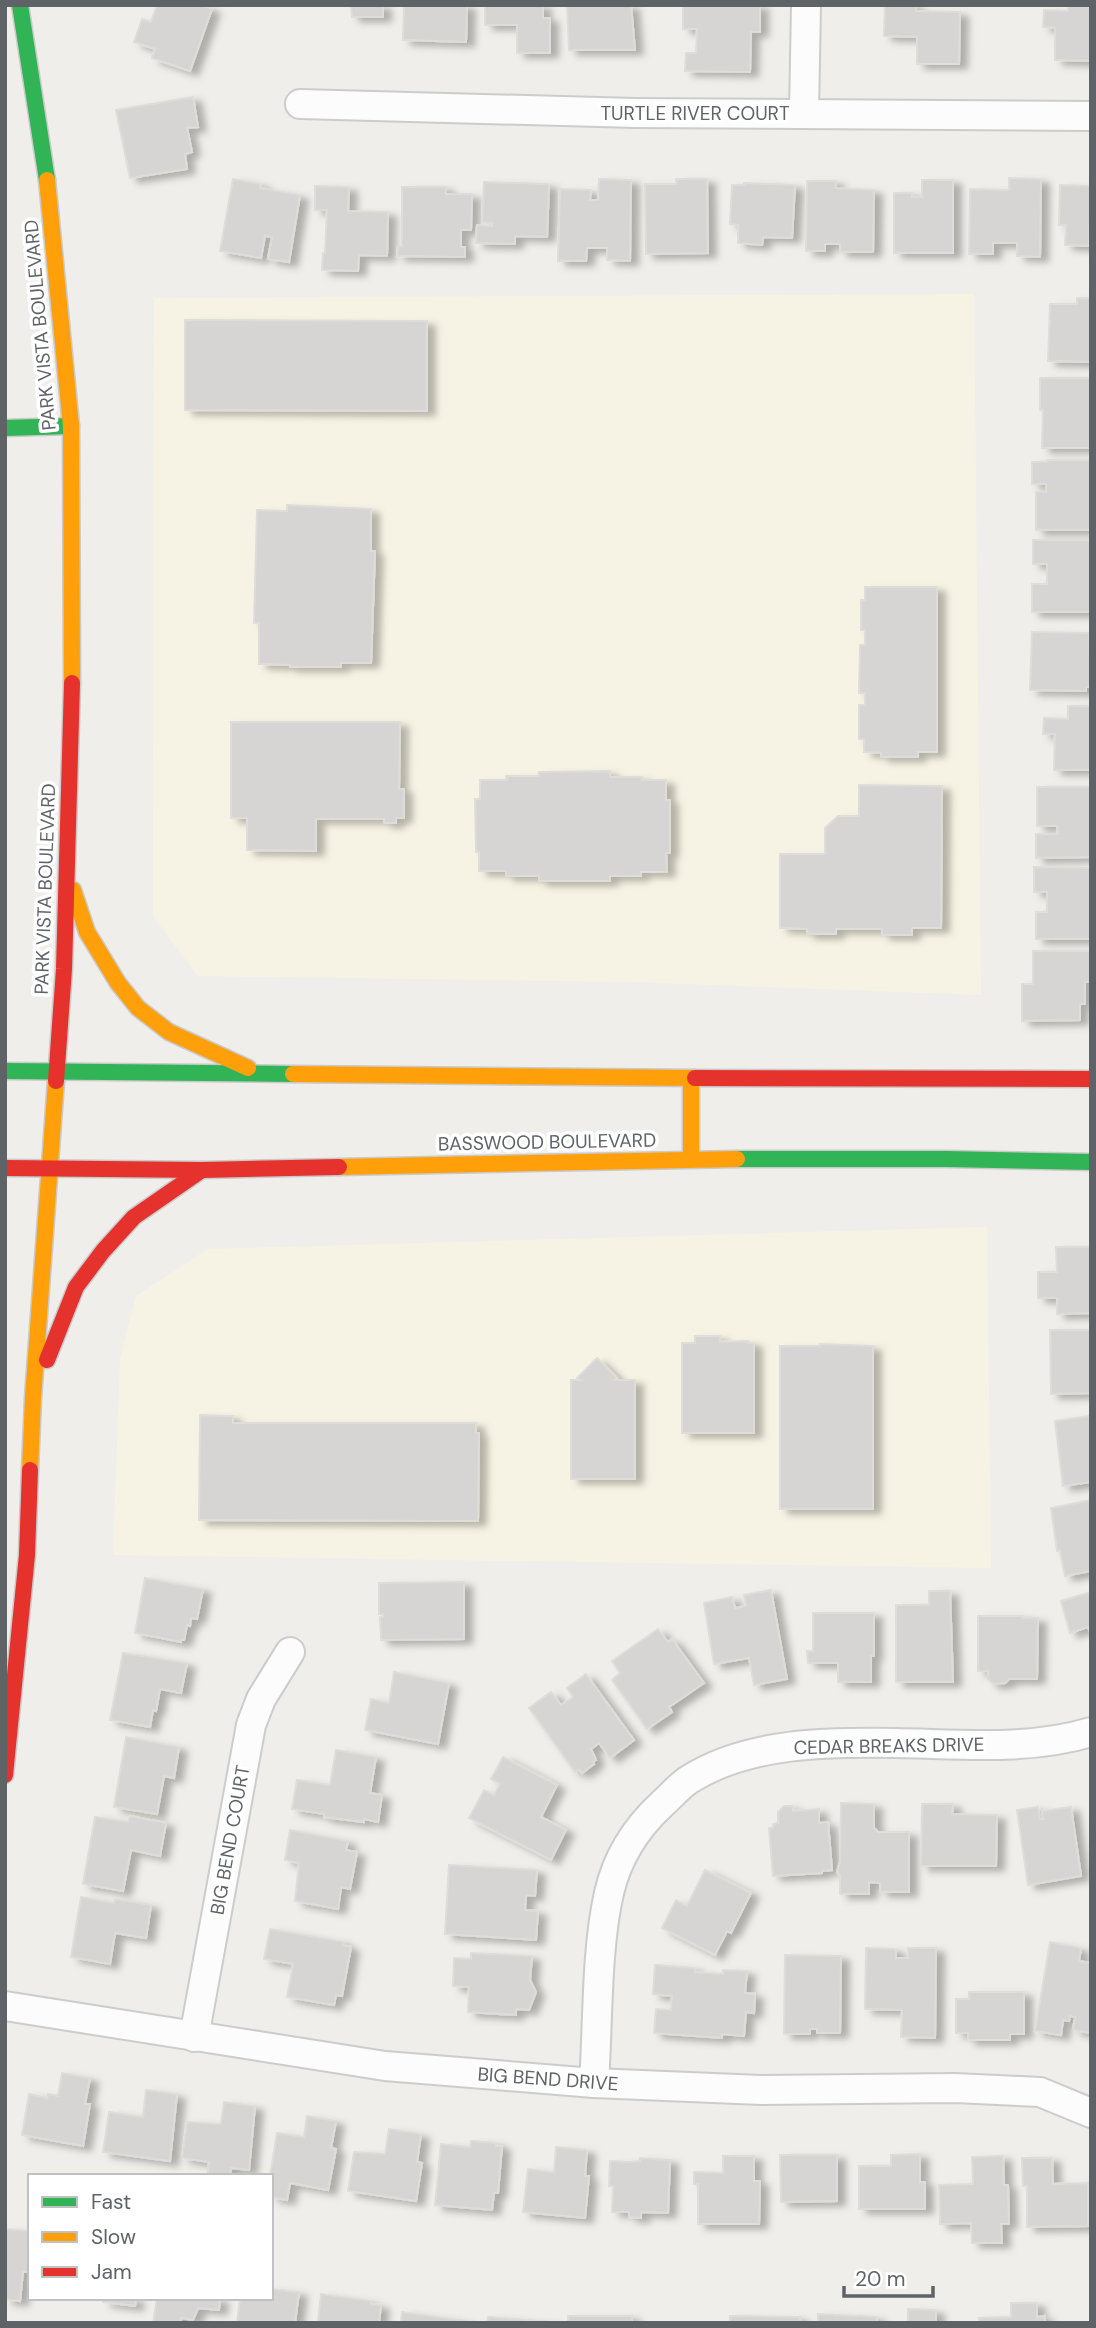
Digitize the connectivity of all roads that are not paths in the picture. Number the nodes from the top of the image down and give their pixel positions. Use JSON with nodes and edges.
{"nodes":[{"id":1,"x":19,"y":5,"type":"edge"},
{"id":2,"x":806,"y":5,"type":"edge"},
{"id":3,"x":300,"y":104,"type":"dead end"},
{"id":4,"x":804,"y":113,"type":"junction"},
{"id":5,"x":1091,"y":116,"type":"edge"},
{"id":6,"x":71,"y":426,"type":"junction"},
{"id":7,"x":5,"y":428,"type":"edge"},
{"id":8,"x":67,"y":873,"type":"junction"},
{"id":9,"x":5,"y":1071,"type":"edge"},
{"id":10,"x":56,"y":1072,"type":"junction"},
{"id":11,"x":259,"y":1073,"type":"junction"},
{"id":12,"x":691,"y":1079,"type":"junction"},
{"id":13,"x":1091,"y":1079,"type":"edge"},
{"id":14,"x":691,"y":1159,"type":"junction"},
{"id":15,"x":1091,"y":1162,"type":"edge"},
{"id":16,"x":5,"y":1168,"type":"edge"},
{"id":17,"x":50,"y":1168,"type":"junction"},
{"id":18,"x":202,"y":1170,"type":"junction"},
{"id":19,"x":33,"y":1398,"type":"junction"},
{"id":20,"x":290,"y":1653,"type":"dead end"},
{"id":21,"x":1091,"y":1732,"type":"edge"},
{"id":22,"x":5,"y":1776,"type":"edge"},
{"id":23,"x":5,"y":2006,"type":"edge"},
{"id":24,"x":194,"y":2037,"type":"junction"},
{"id":25,"x":594,"y":2083,"type":"junction"},
{"id":26,"x":1091,"y":2113,"type":"edge"}],
"edges":[{"from":1,"to":6,"type":"main road","name":"PARK VISTA BOULEVARD"},
{"from":2,"to":4,"type":"street"},
{"from":3,"to":4,"type":"street","name":"TURTLE RIVER COURT"},
{"from":4,"to":5,"type":"street","name":"TURTLE RIVER COURT"},
{"from":6,"to":7,"type":"main road"},
{"from":6,"to":8,"type":"main road","name":"PARK VISTA BOULEVARD"},
{"from":8,"to":10,"type":"main road","name":"PARK VISTA BOULEVARD"},
{"from":8,"to":11,"type":"main road"},
{"from":9,"to":10,"type":"main road"},
{"from":10,"to":11,"type":"main road"},
{"from":10,"to":17,"type":"main road","name":"PARK VISTA BOULEVARD"},
{"from":11,"to":12,"type":"main road"},
{"from":12,"to":13,"type":"main road"},
{"from":12,"to":14,"type":"main road"},
{"from":14,"to":15,"type":"main road","name":"BASSWOOD BOULEVARD"},
{"from":14,"to":18,"type":"main road","name":"BASSWOOD BOULEVARD"},
{"from":16,"to":17,"type":"main road","name":"BASSWOOD BOULEVARD"},
{"from":17,"to":18,"type":"main road","name":"BASSWOOD BOULEVARD"},
{"from":17,"to":19,"type":"main road","name":"PARK VISTA BOULEVARD"},
{"from":18,"to":19,"type":"main road"},
{"from":19,"to":22,"type":"main road","name":"PARK VISTA BOULEVARD"},
{"from":20,"to":24,"type":"street","name":"BIG BEND COURT"},
{"from":21,"to":25,"type":"street","name":"CEDAR BREAKS DRIVE"},
{"from":23,"to":24,"type":"street","name":"BIG BEND DRIVE"},
{"from":24,"to":25,"type":"street","name":"BIG BEND DRIVE"},
{"from":25,"to":26,"type":"street","name":"BIG BEND DRIVE"}]}
